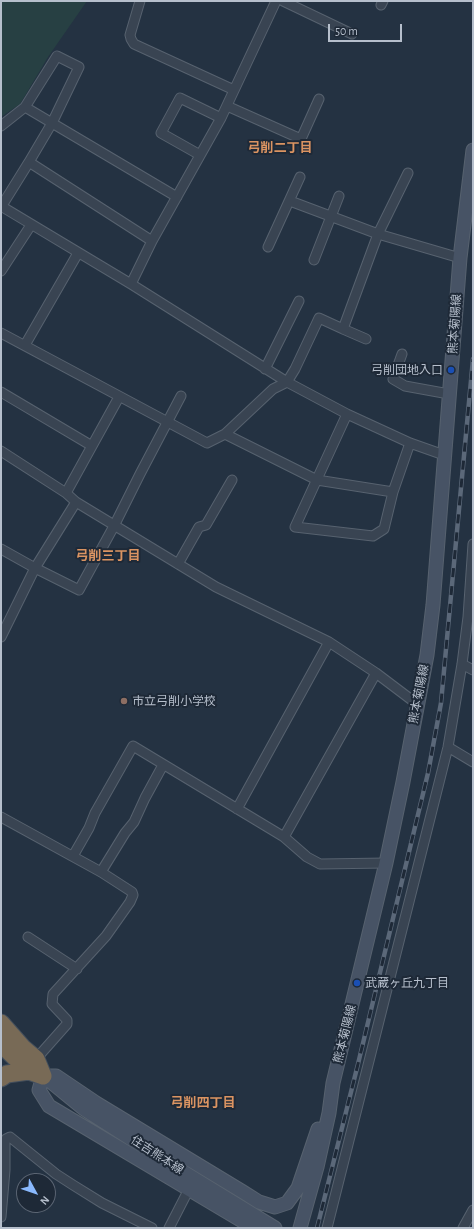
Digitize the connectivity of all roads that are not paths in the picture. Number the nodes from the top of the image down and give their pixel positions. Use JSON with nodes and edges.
{"nodes":[{"id":1,"x":140,"y":1,"type":"edge"},
{"id":2,"x":276,"y":1,"type":"edge"},
{"id":3,"x":283,"y":1,"type":"edge"},
{"id":4,"x":352,"y":34,"type":"dead end"},
{"id":5,"x":234,"y":90,"type":"junction"},
{"id":6,"x":318,"y":99,"type":"dead end"},
{"id":7,"x":227,"y":106,"type":"junction"},
{"id":8,"x":25,"y":107,"type":"junction"},
{"id":9,"x":221,"y":118,"type":"junction"},
{"id":10,"x":52,"y":123,"type":"junction"},
{"id":11,"x":1,"y":126,"type":"edge"},
{"id":12,"x":473,"y":150,"type":"edge"},
{"id":13,"x":200,"y":155,"type":"junction"},
{"id":14,"x":29,"y":162,"type":"junction"},
{"id":15,"x":408,"y":173,"type":"dead end"},
{"id":16,"x":300,"y":177,"type":"dead end"},
{"id":17,"x":339,"y":196,"type":"dead end"},
{"id":18,"x":177,"y":197,"type":"junction"},
{"id":19,"x":290,"y":201,"type":"junction"},
{"id":20,"x":1,"y":207,"type":"edge"},
{"id":21,"x":331,"y":217,"type":"junction"},
{"id":22,"x":31,"y":225,"type":"junction"},
{"id":23,"x":378,"y":234,"type":"junction"},
{"id":24,"x":152,"y":241,"type":"junction"},
{"id":25,"x":268,"y":246,"type":"dead end"},
{"id":26,"x":78,"y":253,"type":"junction"},
{"id":27,"x":460,"y":258,"type":"junction"},
{"id":28,"x":314,"y":260,"type":"dead end"},
{"id":29,"x":1,"y":271,"type":"edge"},
{"id":30,"x":130,"y":284,"type":"junction"},
{"id":31,"x":299,"y":301,"type":"dead end"},
{"id":32,"x":343,"y":329,"type":"junction"},
{"id":33,"x":1,"y":333,"type":"edge"},
{"id":34,"x":366,"y":339,"type":"dead end"},
{"id":35,"x":25,"y":346,"type":"junction"},
{"id":36,"x":402,"y":354,"type":"dead end"},
{"id":37,"x":265,"y":369,"type":"junction"},
{"id":38,"x":287,"y":382,"type":"junction"},
{"id":39,"x":1,"y":392,"type":"edge"},
{"id":40,"x":449,"y":394,"type":"junction"},
{"id":41,"x":181,"y":396,"type":"dead end"},
{"id":42,"x":119,"y":397,"type":"junction"},
{"id":43,"x":346,"y":414,"type":"junction"},
{"id":44,"x":166,"y":422,"type":"junction"},
{"id":45,"x":225,"y":434,"type":"junction"},
{"id":46,"x":410,"y":444,"type":"junction"},
{"id":47,"x":92,"y":446,"type":"junction"},
{"id":48,"x":1,"y":451,"type":"edge"},
{"id":49,"x":444,"y":455,"type":"junction"},
{"id":50,"x":232,"y":480,"type":"dead end"},
{"id":51,"x":317,"y":480,"type":"junction"},
{"id":52,"x":393,"y":492,"type":"junction"},
{"id":53,"x":66,"y":493,"type":"junction"},
{"id":54,"x":76,"y":502,"type":"junction"},
{"id":55,"x":114,"y":526,"type":"junction"},
{"id":56,"x":473,"y":544,"type":"edge"},
{"id":57,"x":1,"y":549,"type":"edge"},
{"id":58,"x":178,"y":564,"type":"junction"},
{"id":59,"x":35,"y":568,"type":"junction"},
{"id":60,"x":1,"y":637,"type":"edge"},
{"id":61,"x":328,"y":642,"type":"junction"},
{"id":62,"x":462,"y":664,"type":"junction"},
{"id":63,"x":473,"y":670,"type":"edge"},
{"id":64,"x":376,"y":673,"type":"junction"},
{"id":65,"x":417,"y":704,"type":"junction"},
{"id":66,"x":448,"y":748,"type":"junction"},
{"id":67,"x":473,"y":762,"type":"edge"},
{"id":68,"x":163,"y":765,"type":"junction"},
{"id":69,"x":237,"y":809,"type":"junction"},
{"id":70,"x":1,"y":817,"type":"edge"},
{"id":71,"x":284,"y":837,"type":"junction"},
{"id":72,"x":73,"y":856,"type":"junction"},
{"id":73,"x":386,"y":863,"type":"junction"},
{"id":74,"x":101,"y":872,"type":"junction"},
{"id":75,"x":28,"y":937,"type":"dead end"},
{"id":76,"x":76,"y":969,"type":"junction"},
{"id":77,"x":1,"y":1023,"type":"edge"},
{"id":78,"x":1,"y":1044,"type":"edge"},
{"id":79,"x":36,"y":1069,"type":"junction"},
{"id":80,"x":1,"y":1078,"type":"edge"},
{"id":81,"x":333,"y":1083,"type":"junction"},
{"id":82,"x":189,"y":1189,"type":"junction"},
{"id":83,"x":473,"y":1210,"type":"edge"},
{"id":84,"x":1,"y":1217,"type":"edge"},
{"id":85,"x":146,"y":1227,"type":"edge"},
{"id":86,"x":169,"y":1228,"type":"edge"},
{"id":87,"x":254,"y":1228,"type":"edge"},
{"id":88,"x":275,"y":1228,"type":"edge"},
{"id":89,"x":300,"y":1228,"type":"edge"},
{"id":90,"x":327,"y":1228,"type":"edge"},
{"id":91,"x":463,"y":1228,"type":"edge"}],
"edges":[{"from":1,"to":5,"type":"street"},
{"from":2,"to":5,"type":"street"},
{"from":3,"to":4,"type":"street"},
{"from":5,"to":7,"type":"street"},
{"from":6,"to":7,"type":"street"},
{"from":7,"to":9,"type":"street"},
{"from":8,"to":10,"type":"street"},
{"from":8,"to":10,"type":"street"},
{"from":8,"to":11,"type":"street"},
{"from":9,"to":13,"type":"street"},
{"from":9,"to":13,"type":"street"},
{"from":10,"to":14,"type":"street"},
{"from":10,"to":18,"type":"street"},
{"from":12,"to":27,"type":"main road","name":"熊本菊陽線"},
{"from":13,"to":18,"type":"street"},
{"from":14,"to":20,"type":"street"},
{"from":14,"to":24,"type":"street"},
{"from":15,"to":23,"type":"street"},
{"from":16,"to":19,"type":"street"},
{"from":17,"to":21,"type":"street"},
{"from":18,"to":24,"type":"street"},
{"from":19,"to":21,"type":"street"},
{"from":19,"to":25,"type":"street"},
{"from":20,"to":22,"type":"street"},
{"from":21,"to":23,"type":"street"},
{"from":21,"to":28,"type":"street"},
{"from":22,"to":26,"type":"street"},
{"from":22,"to":29,"type":"street"},
{"from":23,"to":27,"type":"street"},
{"from":23,"to":32,"type":"street"},
{"from":24,"to":30,"type":"street"},
{"from":26,"to":30,"type":"street"},
{"from":26,"to":35,"type":"street"},
{"from":27,"to":40,"type":"main road","name":"熊本菊陽線"},
{"from":30,"to":37,"type":"street"},
{"from":31,"to":37,"type":"street"},
{"from":32,"to":34,"type":"street"},
{"from":32,"to":38,"type":"street"},
{"from":33,"to":35,"type":"street"},
{"from":35,"to":42,"type":"street"},
{"from":36,"to":40,"type":"street"},
{"from":37,"to":38,"type":"street"},
{"from":38,"to":43,"type":"street"},
{"from":38,"to":45,"type":"street"},
{"from":39,"to":47,"type":"street"},
{"from":40,"to":49,"type":"main road","name":"熊本菊陽線"},
{"from":41,"to":44,"type":"street"},
{"from":42,"to":44,"type":"street"},
{"from":42,"to":47,"type":"street"},
{"from":43,"to":46,"type":"street"},
{"from":43,"to":51,"type":"street"},
{"from":44,"to":45,"type":"street"},
{"from":44,"to":55,"type":"street"},
{"from":45,"to":51,"type":"street"},
{"from":46,"to":49,"type":"street"},
{"from":46,"to":52,"type":"street"},
{"from":47,"to":53,"type":"street"},
{"from":48,"to":53,"type":"street"},
{"from":49,"to":65,"type":"main road","name":"熊本菊陽線"},
{"from":50,"to":58,"type":"street"},
{"from":51,"to":52,"type":"street"},
{"from":51,"to":52,"type":"street"},
{"from":53,"to":54,"type":"street"},
{"from":54,"to":55,"type":"street"},
{"from":54,"to":59,"type":"street"},
{"from":55,"to":58,"type":"street"},
{"from":55,"to":59,"type":"street"},
{"from":56,"to":62,"type":"street"},
{"from":57,"to":59,"type":"street"},
{"from":58,"to":61,"type":"street"},
{"from":59,"to":60,"type":"street"},
{"from":61,"to":64,"type":"street"},
{"from":61,"to":69,"type":"street"},
{"from":62,"to":63,"type":"street"},
{"from":62,"to":66,"type":"street"},
{"from":64,"to":65,"type":"street"},
{"from":64,"to":71,"type":"street"},
{"from":65,"to":73,"type":"main road","name":"熊本菊陽線"},
{"from":66,"to":67,"type":"street"},
{"from":66,"to":90,"type":"street"},
{"from":68,"to":69,"type":"street"},
{"from":68,"to":72,"type":"street"},
{"from":68,"to":74,"type":"street"},
{"from":69,"to":71,"type":"street"},
{"from":70,"to":72,"type":"street"},
{"from":71,"to":73,"type":"street"},
{"from":72,"to":74,"type":"street"},
{"from":73,"to":81,"type":"main road","name":"熊本菊陽線"},
{"from":74,"to":76,"type":"street"},
{"from":75,"to":76,"type":"street"},
{"from":76,"to":79,"type":"street"},
{"from":77,"to":79,"type":"highway"},
{"from":78,"to":79,"type":"highway"},
{"from":79,"to":80,"type":"highway"},
{"from":79,"to":81,"type":"main road"},
{"from":79,"to":82,"type":"main road"},
{"from":79,"to":88,"type":"main road","name":"住吉熊本線"},
{"from":81,"to":89,"type":"main road","name":"熊本菊陽線"},
{"from":82,"to":86,"type":"street"},
{"from":82,"to":87,"type":"main road"},
{"from":83,"to":91,"type":"street"},
{"from":84,"to":85,"type":"street"}]}
